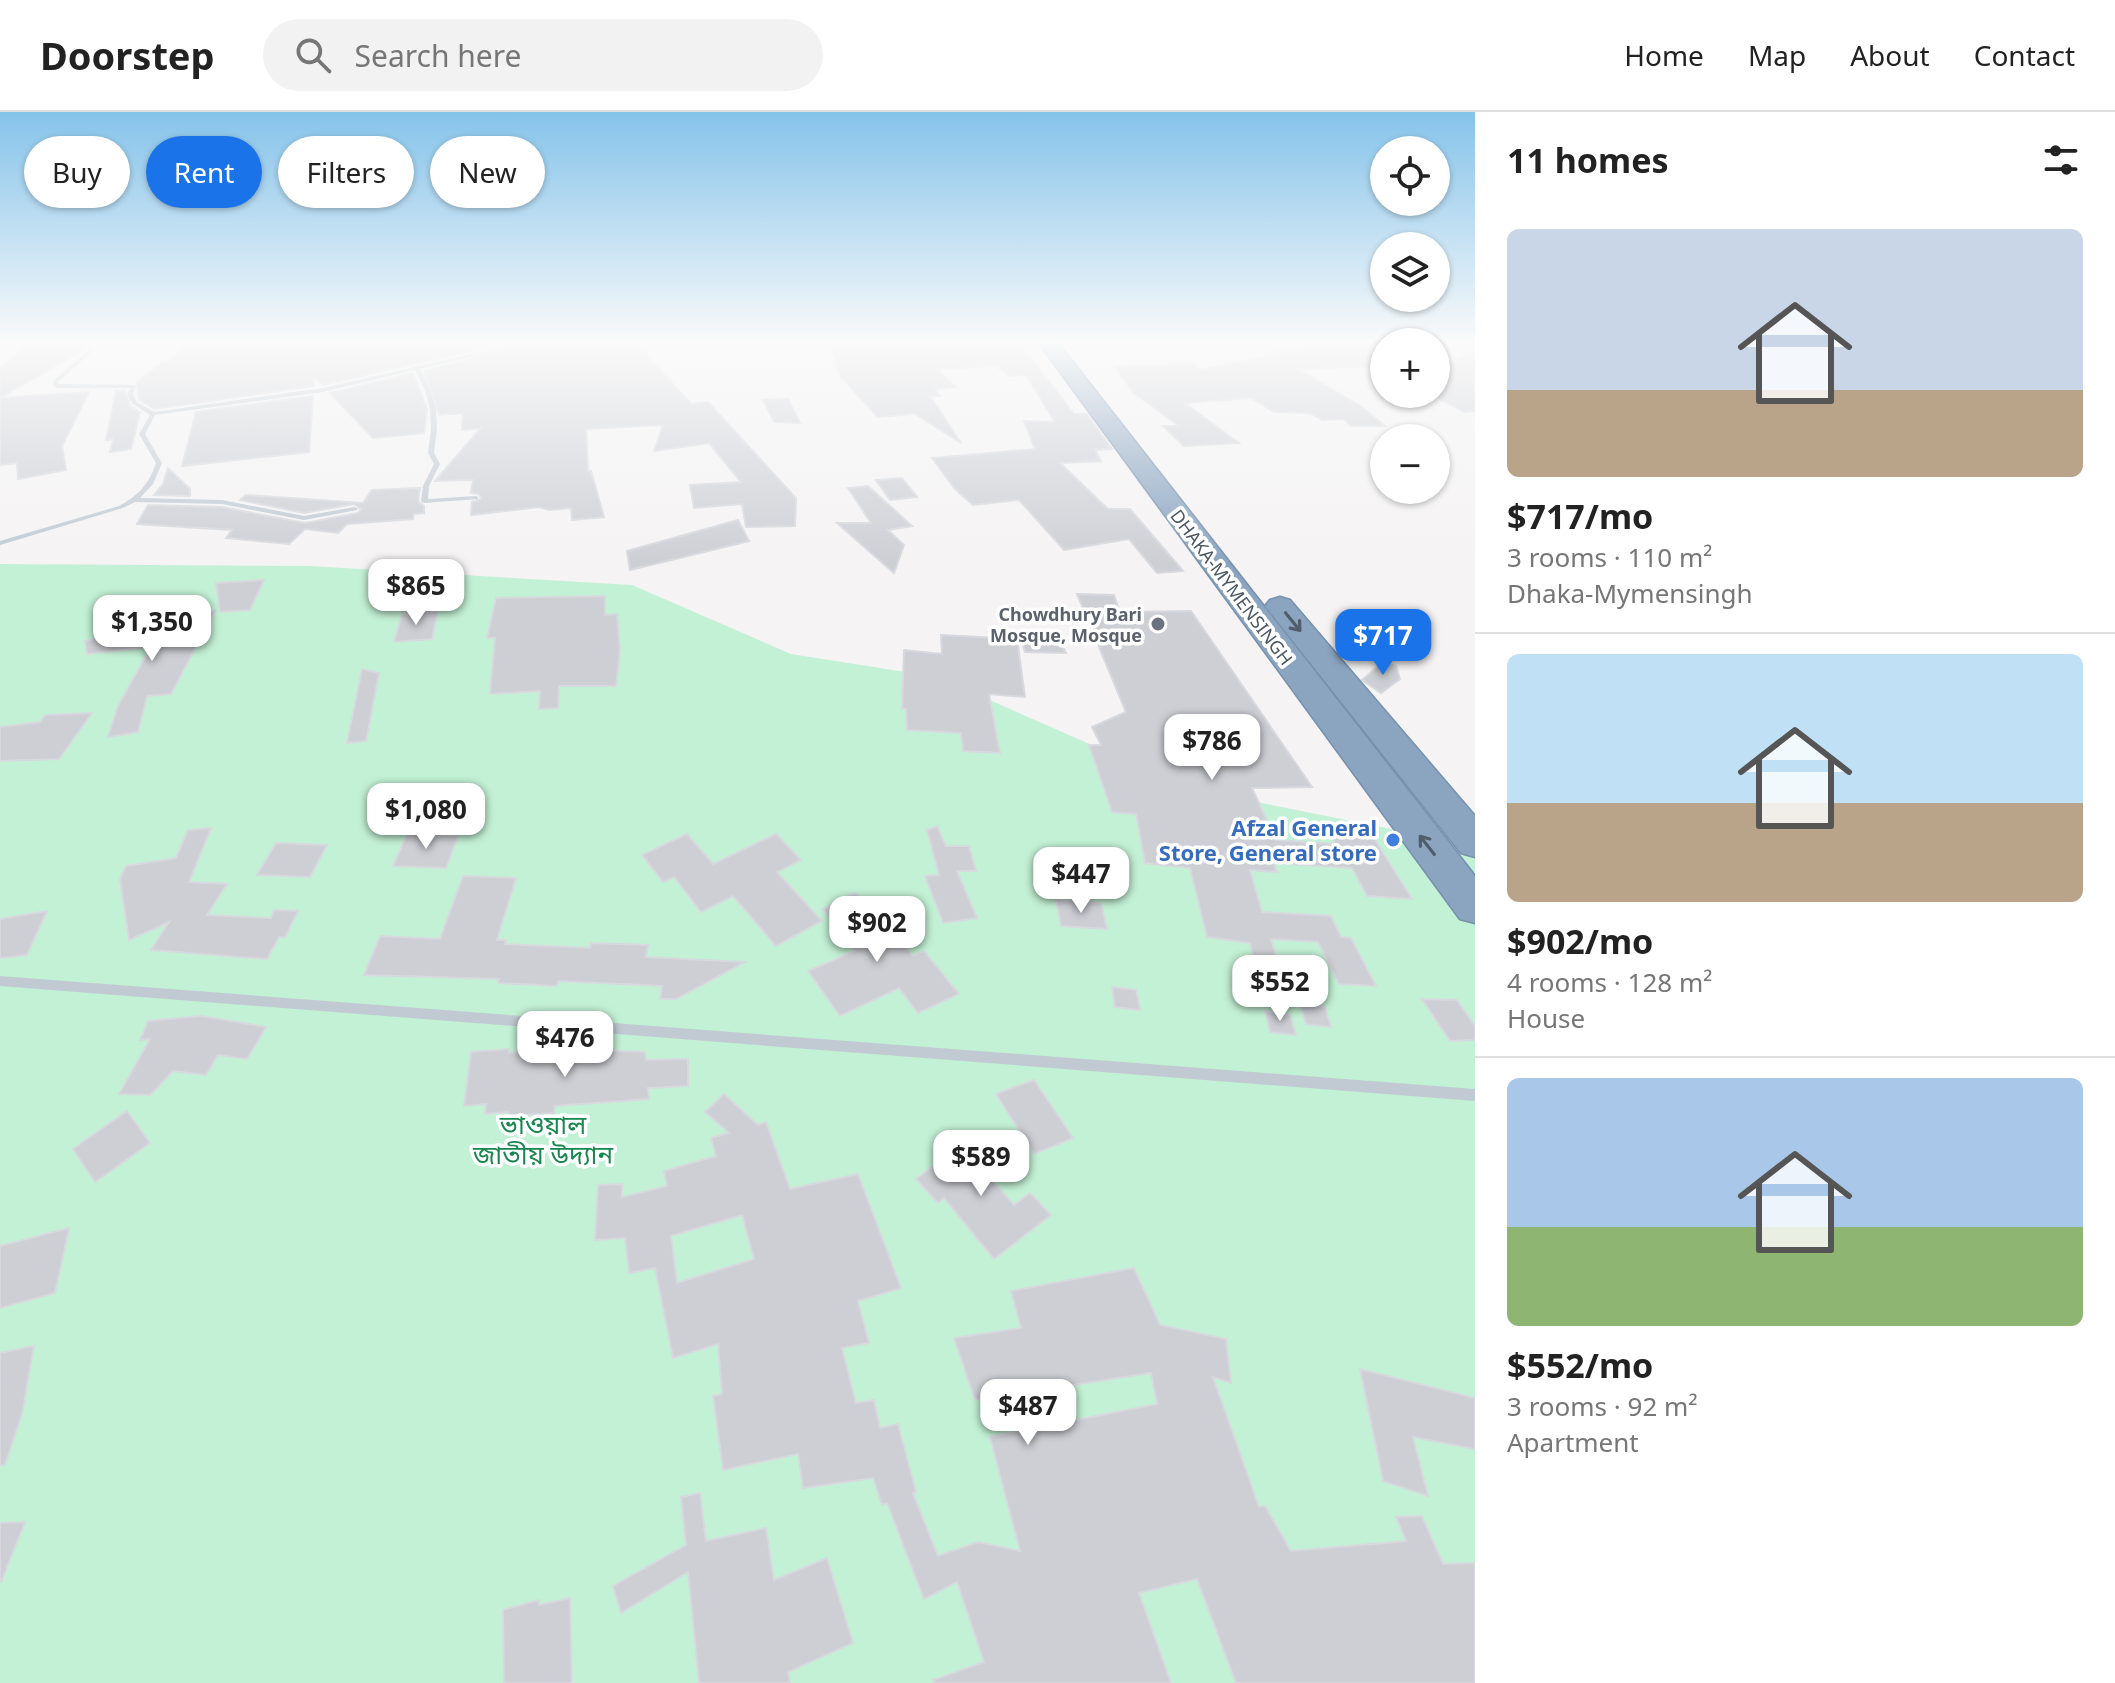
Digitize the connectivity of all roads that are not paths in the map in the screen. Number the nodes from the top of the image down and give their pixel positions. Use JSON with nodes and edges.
{"nodes":[{"id":1,"x":152,"y":416,"type":"edge"},
{"id":2,"x":434,"y":416,"type":"edge"},
{"id":3,"x":1104,"y":416,"type":"edge"},
{"id":4,"x":1129,"y":416,"type":"edge"},
{"id":5,"x":476,"y":498,"type":"dead end"},
{"id":6,"x":136,"y":500,"type":"junction"},
{"id":7,"x":355,"y":509,"type":"dead end"},
{"id":8,"x":0,"y":543,"type":"edge"},
{"id":9,"x":1475,"y":843,"type":"edge"},
{"id":10,"x":1475,"y":907,"type":"edge"},
{"id":11,"x":0,"y":981,"type":"edge"},
{"id":12,"x":1475,"y":1095,"type":"edge"}],
"edges":[{"from":1,"to":6,"type":"lane"},
{"from":2,"to":5,"type":"lane"},
{"from":10,"to":3,"type":"highway","name":"DHAKA-MYMENSINGH","one_way":true},
{"from":4,"to":9,"type":"highway","name":"DHAKA-MYMENSINGH","one_way":true},
{"from":6,"to":7,"type":"lane"},
{"from":6,"to":8,"type":"lane"},
{"from":11,"to":12,"type":"lane"}]}
